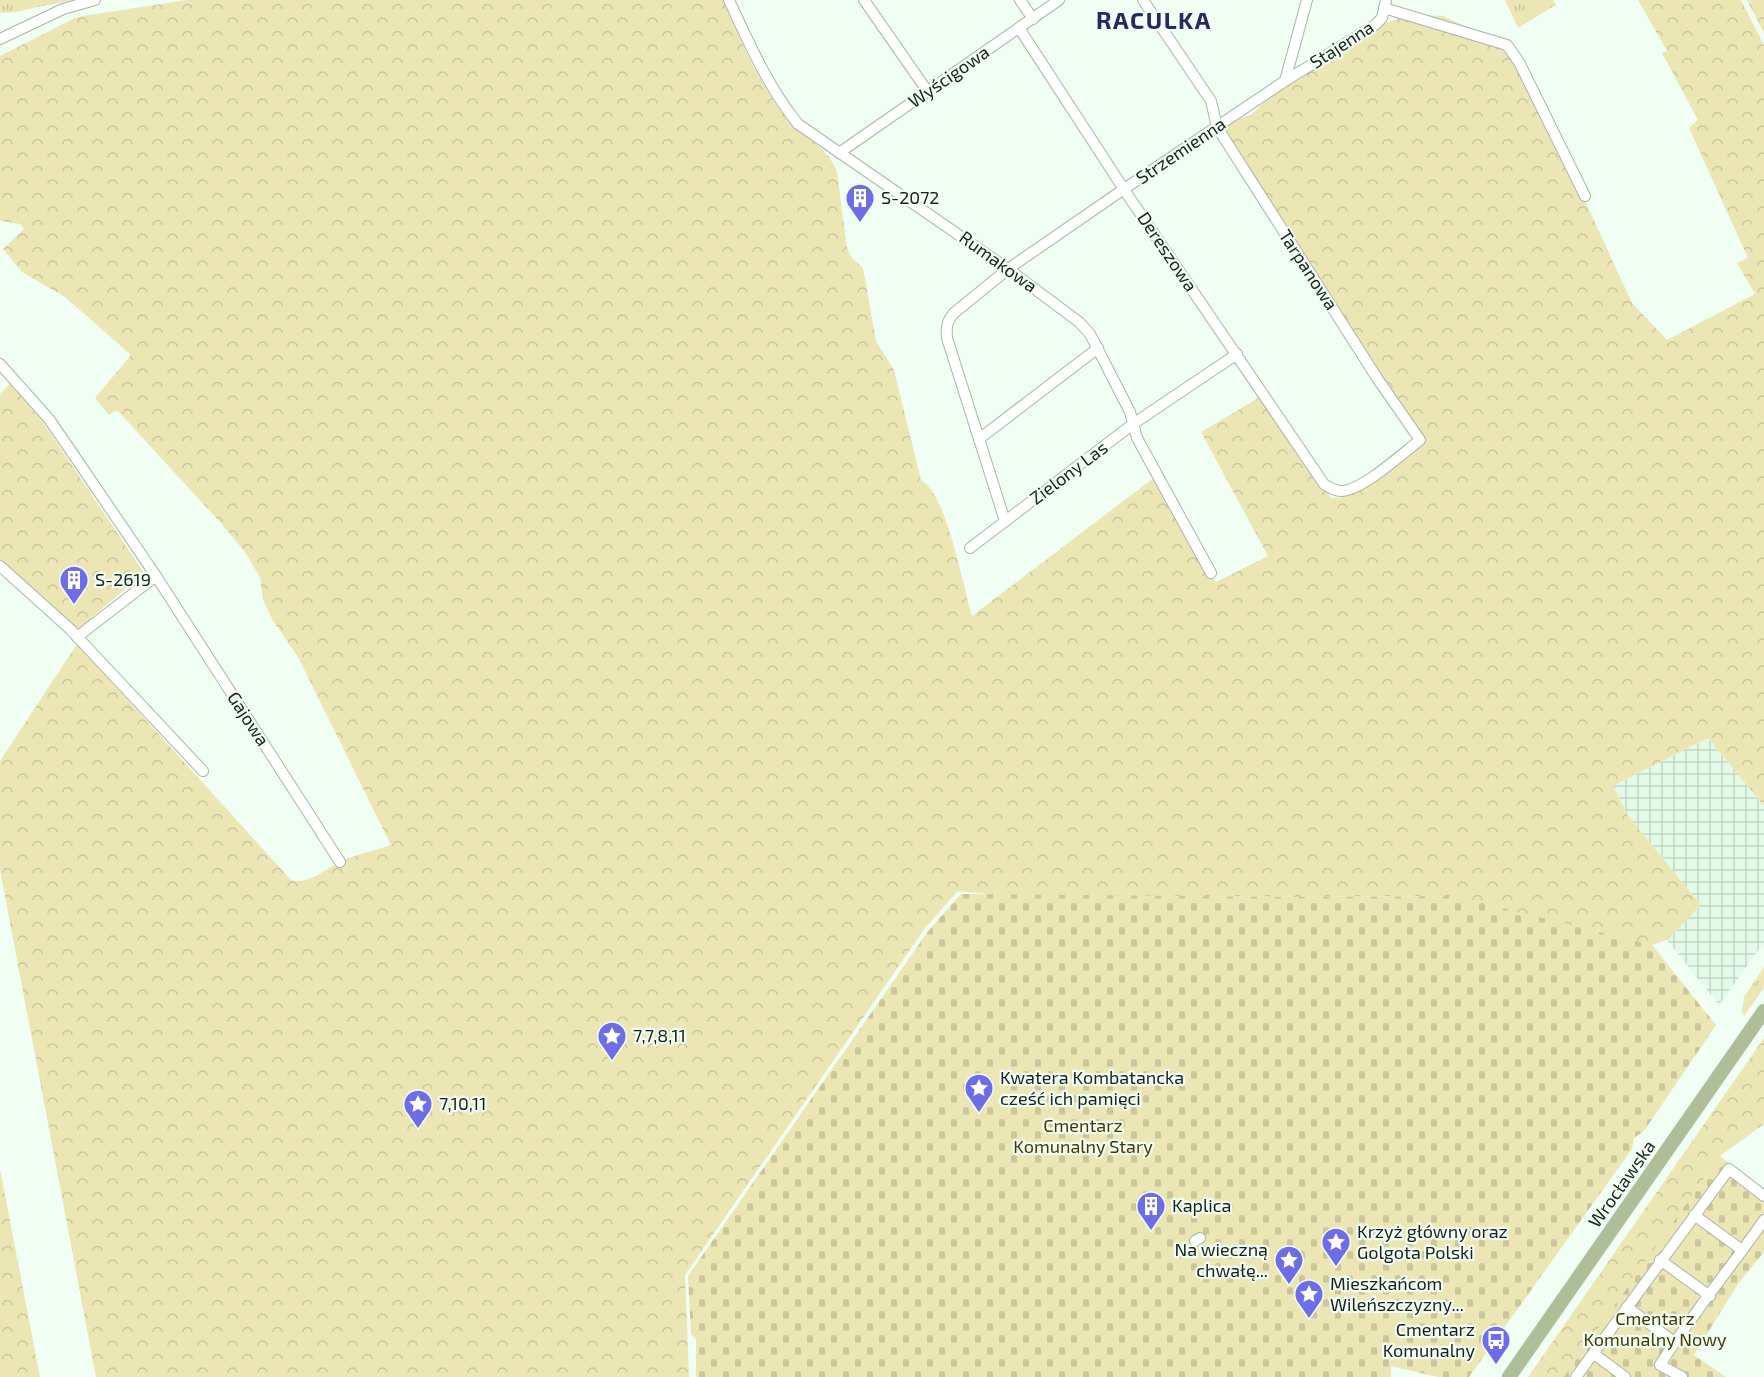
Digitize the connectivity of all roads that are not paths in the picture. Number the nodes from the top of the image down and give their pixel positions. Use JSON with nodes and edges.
{"nodes":[{"id":1,"x":95,"y":0,"type":"edge"},
{"id":2,"x":729,"y":0,"type":"edge"},
{"id":3,"x":864,"y":0,"type":"edge"},
{"id":4,"x":1020,"y":0,"type":"edge"},
{"id":5,"x":1059,"y":0,"type":"edge"},
{"id":6,"x":1143,"y":0,"type":"edge"},
{"id":7,"x":1307,"y":0,"type":"edge"},
{"id":8,"x":1385,"y":4,"type":"edge"},
{"id":9,"x":1033,"y":19,"type":"junction"},
{"id":10,"x":1019,"y":28,"type":"junction"},
{"id":11,"x":0,"y":39,"type":"edge"},
{"id":12,"x":1285,"y":81,"type":"junction"},
{"id":13,"x":928,"y":92,"type":"junction"},
{"id":14,"x":1216,"y":127,"type":"junction"},
{"id":15,"x":839,"y":153,"type":"junction"},
{"id":16,"x":1124,"y":189,"type":"junction"},
{"id":17,"x":1584,"y":196,"type":"dead end"},
{"id":18,"x":1008,"y":269,"type":"junction"},
{"id":19,"x":1098,"y":348,"type":"junction"},
{"id":20,"x":1237,"y":354,"type":"junction"},
{"id":21,"x":0,"y":364,"type":"edge"},
{"id":22,"x":1134,"y":424,"type":"junction"},
{"id":23,"x":979,"y":439,"type":"junction"},
{"id":24,"x":1324,"y":484,"type":"joint"},
{"id":25,"x":1005,"y":521,"type":"junction"},
{"id":26,"x":970,"y":548,"type":"dead end"},
{"id":27,"x":0,"y":566,"type":"edge"},
{"id":28,"x":1210,"y":573,"type":"dead end"},
{"id":29,"x":156,"y":576,"type":"junction"},
{"id":30,"x":77,"y":637,"type":"junction"},
{"id":31,"x":202,"y":771,"type":"dead end"},
{"id":32,"x":340,"y":862,"type":"dead end"},
{"id":33,"x":1764,"y":1011,"type":"edge"},
{"id":34,"x":1764,"y":1196,"type":"edge"},
{"id":35,"x":1694,"y":1215,"type":"junction"},
{"id":36,"x":1764,"y":1220,"type":"edge"},
{"id":37,"x":1742,"y":1250,"type":"junction"},
{"id":38,"x":1660,"y":1260,"type":"junction"},
{"id":39,"x":1710,"y":1296,"type":"junction"},
{"id":40,"x":1627,"y":1307,"type":"junction"},
{"id":41,"x":1674,"y":1342,"type":"junction"},
{"id":42,"x":1594,"y":1354,"type":"junction"},
{"id":43,"x":1509,"y":1377,"type":"edge"},
{"id":44,"x":1576,"y":1377,"type":"edge"},
{"id":45,"x":1624,"y":1377,"type":"edge"},
{"id":46,"x":1682,"y":1377,"type":"edge"}],
"edges":[{"from":1,"to":11,"type":"street"},
{"from":2,"to":15,"type":"street","name":"Rumakowa"},
{"from":3,"to":13,"type":"street"},
{"from":4,"to":9,"type":"street"},
{"from":5,"to":9,"type":"street","name":"Wyścigowa"},
{"from":6,"to":14,"type":"street","name":"Tarpanowa"},
{"from":7,"to":12,"type":"street"},
{"from":8,"to":12,"type":"street","name":"Stajenna"},
{"from":8,"to":17,"type":"street"},
{"from":9,"to":10,"type":"street","name":"Wyścigowa"},
{"from":10,"to":13,"type":"street","name":"Wyścigowa"},
{"from":10,"to":16,"type":"street","name":"Dereszowa"},
{"from":12,"to":14,"type":"street","name":"Strzemienna"},
{"from":13,"to":15,"type":"street","name":"Wyścigowa"},
{"from":14,"to":16,"type":"street","name":"Strzemienna"},
{"from":14,"to":24,"type":"street","name":"Tarpanowa"},
{"from":15,"to":18,"type":"street","name":"Rumakowa"},
{"from":16,"to":18,"type":"street","name":"Strzemienna"},
{"from":16,"to":20,"type":"street","name":"Dereszowa"},
{"from":18,"to":19,"type":"street","name":"Rumakowa"},
{"from":18,"to":23,"type":"street"},
{"from":19,"to":22,"type":"street","name":"Rumakowa"},
{"from":19,"to":23,"type":"street"},
{"from":20,"to":22,"type":"street"},
{"from":20,"to":24,"type":"street","name":"Dereszowa"},
{"from":21,"to":29,"type":"street","name":"Gajowa"},
{"from":22,"to":25,"type":"street","name":"Zielony Las"},
{"from":22,"to":28,"type":"street","name":"Rumakowa"},
{"from":23,"to":25,"type":"street"},
{"from":25,"to":26,"type":"street","name":"Zielony Las"},
{"from":27,"to":30,"type":"street"},
{"from":29,"to":30,"type":"street"},
{"from":29,"to":32,"type":"street","name":"Gajowa"},
{"from":30,"to":31,"type":"street"},
{"from":33,"to":43,"type":"main road","name":"Wrocławska"},
{"from":34,"to":35,"type":"street"},
{"from":35,"to":37,"type":"street"},
{"from":35,"to":38,"type":"street"},
{"from":36,"to":37,"type":"street"},
{"from":37,"to":39,"type":"street"},
{"from":38,"to":39,"type":"street"},
{"from":38,"to":40,"type":"street"},
{"from":39,"to":41,"type":"street"},
{"from":40,"to":41,"type":"street"},
{"from":40,"to":42,"type":"street"},
{"from":41,"to":46,"type":"street"},
{"from":42,"to":44,"type":"street"},
{"from":42,"to":45,"type":"street"}]}
